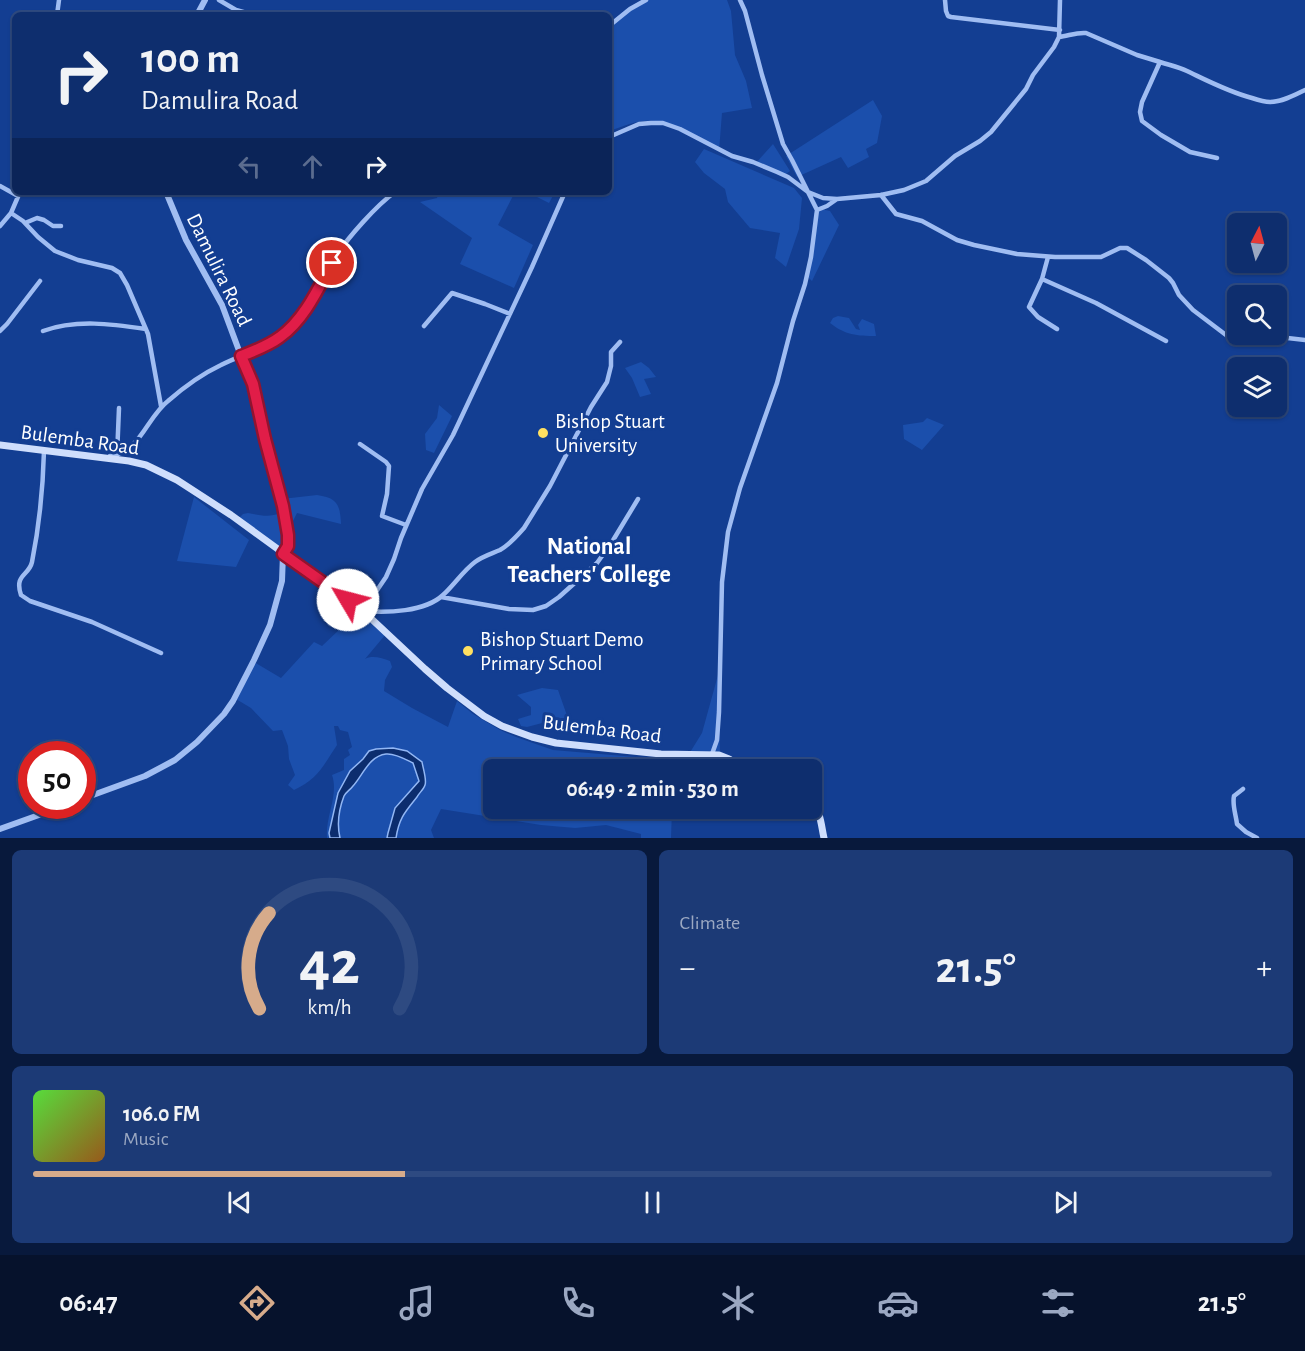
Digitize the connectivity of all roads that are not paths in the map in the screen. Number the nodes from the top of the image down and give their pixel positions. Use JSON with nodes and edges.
{"nodes":[{"id":1,"x":219,"y":0,"type":"edge"},
{"id":2,"x":646,"y":0,"type":"edge"},
{"id":3,"x":740,"y":0,"type":"edge"},
{"id":4,"x":945,"y":0,"type":"edge"},
{"id":5,"x":1060,"y":0,"type":"edge"},
{"id":6,"x":243,"y":12,"type":"edge"},
{"id":7,"x":612,"y":24,"type":"edge"},
{"id":8,"x":1060,"y":30,"type":"junction"},
{"id":9,"x":1059,"y":37,"type":"junction"},
{"id":10,"x":1160,"y":62,"type":"junction"},
{"id":11,"x":1305,"y":90,"type":"edge"},
{"id":12,"x":612,"y":136,"type":"edge"},
{"id":13,"x":1217,"y":158,"type":"dead end"},
{"id":14,"x":808,"y":192,"type":"junction"},
{"id":15,"x":19,"y":195,"type":"edge"},
{"id":16,"x":167,"y":195,"type":"edge"},
{"id":17,"x":392,"y":195,"type":"edge"},
{"id":18,"x":564,"y":195,"type":"edge"},
{"id":19,"x":881,"y":195,"type":"junction"},
{"id":20,"x":837,"y":199,"type":"junction"},
{"id":21,"x":816,"y":210,"type":"junction"},
{"id":22,"x":11,"y":213,"type":"junction"},
{"id":23,"x":25,"y":223,"type":"junction"},
{"id":24,"x":0,"y":226,"type":"edge"},
{"id":25,"x":61,"y":226,"type":"dead end"},
{"id":26,"x":1048,"y":256,"type":"junction"},
{"id":27,"x":1042,"y":279,"type":"junction"},
{"id":28,"x":40,"y":281,"type":"dead end"},
{"id":29,"x":510,"y":314,"type":"junction"},
{"id":30,"x":424,"y":326,"type":"dead end"},
{"id":31,"x":146,"y":329,"type":"junction"},
{"id":32,"x":1057,"y":329,"type":"dead end"},
{"id":33,"x":0,"y":331,"type":"edge"},
{"id":34,"x":43,"y":331,"type":"dead end"},
{"id":35,"x":1305,"y":339,"type":"edge"},
{"id":36,"x":1166,"y":341,"type":"dead end"},
{"id":37,"x":620,"y":342,"type":"dead end"},
{"id":38,"x":241,"y":356,"type":"junction"},
{"id":39,"x":162,"y":406,"type":"junction"},
{"id":40,"x":119,"y":408,"type":"dead end"},
{"id":41,"x":360,"y":444,"type":"dead end"},
{"id":42,"x":0,"y":445,"type":"edge"},
{"id":43,"x":44,"y":451,"type":"junction"},
{"id":44,"x":117,"y":456,"type":"junction"},
{"id":45,"x":105,"y":457,"type":"junction"},
{"id":46,"x":639,"y":499,"type":"dead end"},
{"id":47,"x":406,"y":525,"type":"junction"},
{"id":48,"x":283,"y":554,"type":"junction"},
{"id":49,"x":441,"y":597,"type":"junction"},
{"id":50,"x":363,"y":611,"type":"junction"},
{"id":51,"x":161,"y":653,"type":"dead end"},
{"id":52,"x":712,"y":754,"type":"junction"},
{"id":53,"x":727,"y":759,"type":"edge"},
{"id":54,"x":1243,"y":789,"type":"dead end"},
{"id":55,"x":96,"y":794,"type":"edge"},
{"id":56,"x":28,"y":819,"type":"edge"},
{"id":57,"x":820,"y":819,"type":"edge"},
{"id":58,"x":0,"y":829,"type":"edge"},
{"id":59,"x":824,"y":838,"type":"edge"},
{"id":60,"x":1257,"y":838,"type":"edge"}],
"edges":[{"from":1,"to":6,"type":"street"},
{"from":2,"to":7,"type":"street"},
{"from":3,"to":14,"type":"street"},
{"from":4,"to":8,"type":"street"},
{"from":5,"to":8,"type":"street"},
{"from":8,"to":9,"type":"street"},
{"from":9,"to":10,"type":"street"},
{"from":9,"to":19,"type":"street"},
{"from":10,"to":11,"type":"street"},
{"from":10,"to":13,"type":"street"},
{"from":12,"to":14,"type":"street"},
{"from":14,"to":20,"type":"street"},
{"from":14,"to":21,"type":"street"},
{"from":15,"to":22,"type":"street"},
{"from":16,"to":38,"type":"street","name":"Damulira Road"},
{"from":17,"to":38,"type":"street"},
{"from":18,"to":29,"type":"street"},
{"from":19,"to":20,"type":"street"},
{"from":19,"to":26,"type":"street"},
{"from":20,"to":21,"type":"street"},
{"from":21,"to":52,"type":"street"},
{"from":22,"to":23,"type":"street"},
{"from":22,"to":24,"type":"street"},
{"from":23,"to":25,"type":"street"},
{"from":23,"to":31,"type":"street"},
{"from":26,"to":27,"type":"street"},
{"from":26,"to":35,"type":"street"},
{"from":27,"to":32,"type":"street"},
{"from":27,"to":36,"type":"street"},
{"from":28,"to":33,"type":"street"},
{"from":29,"to":30,"type":"street"},
{"from":29,"to":47,"type":"street"},
{"from":31,"to":34,"type":"street"},
{"from":31,"to":39,"type":"street"},
{"from":37,"to":49,"type":"street"},
{"from":38,"to":39,"type":"street"},
{"from":38,"to":48,"type":"street","name":"Damulira Road"},
{"from":39,"to":44,"type":"street"},
{"from":40,"to":44,"type":"street"},
{"from":41,"to":47,"type":"street"},
{"from":42,"to":43,"type":"main road","name":"Bulemba Road"},
{"from":43,"to":45,"type":"main road","name":"Bulemba Road"},
{"from":43,"to":51,"type":"street"},
{"from":44,"to":45,"type":"street"},
{"from":45,"to":48,"type":"main road","name":"Bulemba Road"},
{"from":46,"to":49,"type":"street"},
{"from":47,"to":50,"type":"street"},
{"from":48,"to":50,"type":"main road","name":"Bulemba Road"},
{"from":48,"to":55,"type":"street","name":"Damulira Road"},
{"from":49,"to":50,"type":"street"},
{"from":50,"to":52,"type":"main road","name":"Bulemba Road"},
{"from":52,"to":53,"type":"main road","name":"Bulemba Road"},
{"from":54,"to":60,"type":"street"},
{"from":56,"to":58,"type":"street"},
{"from":57,"to":59,"type":"main road"}]}
